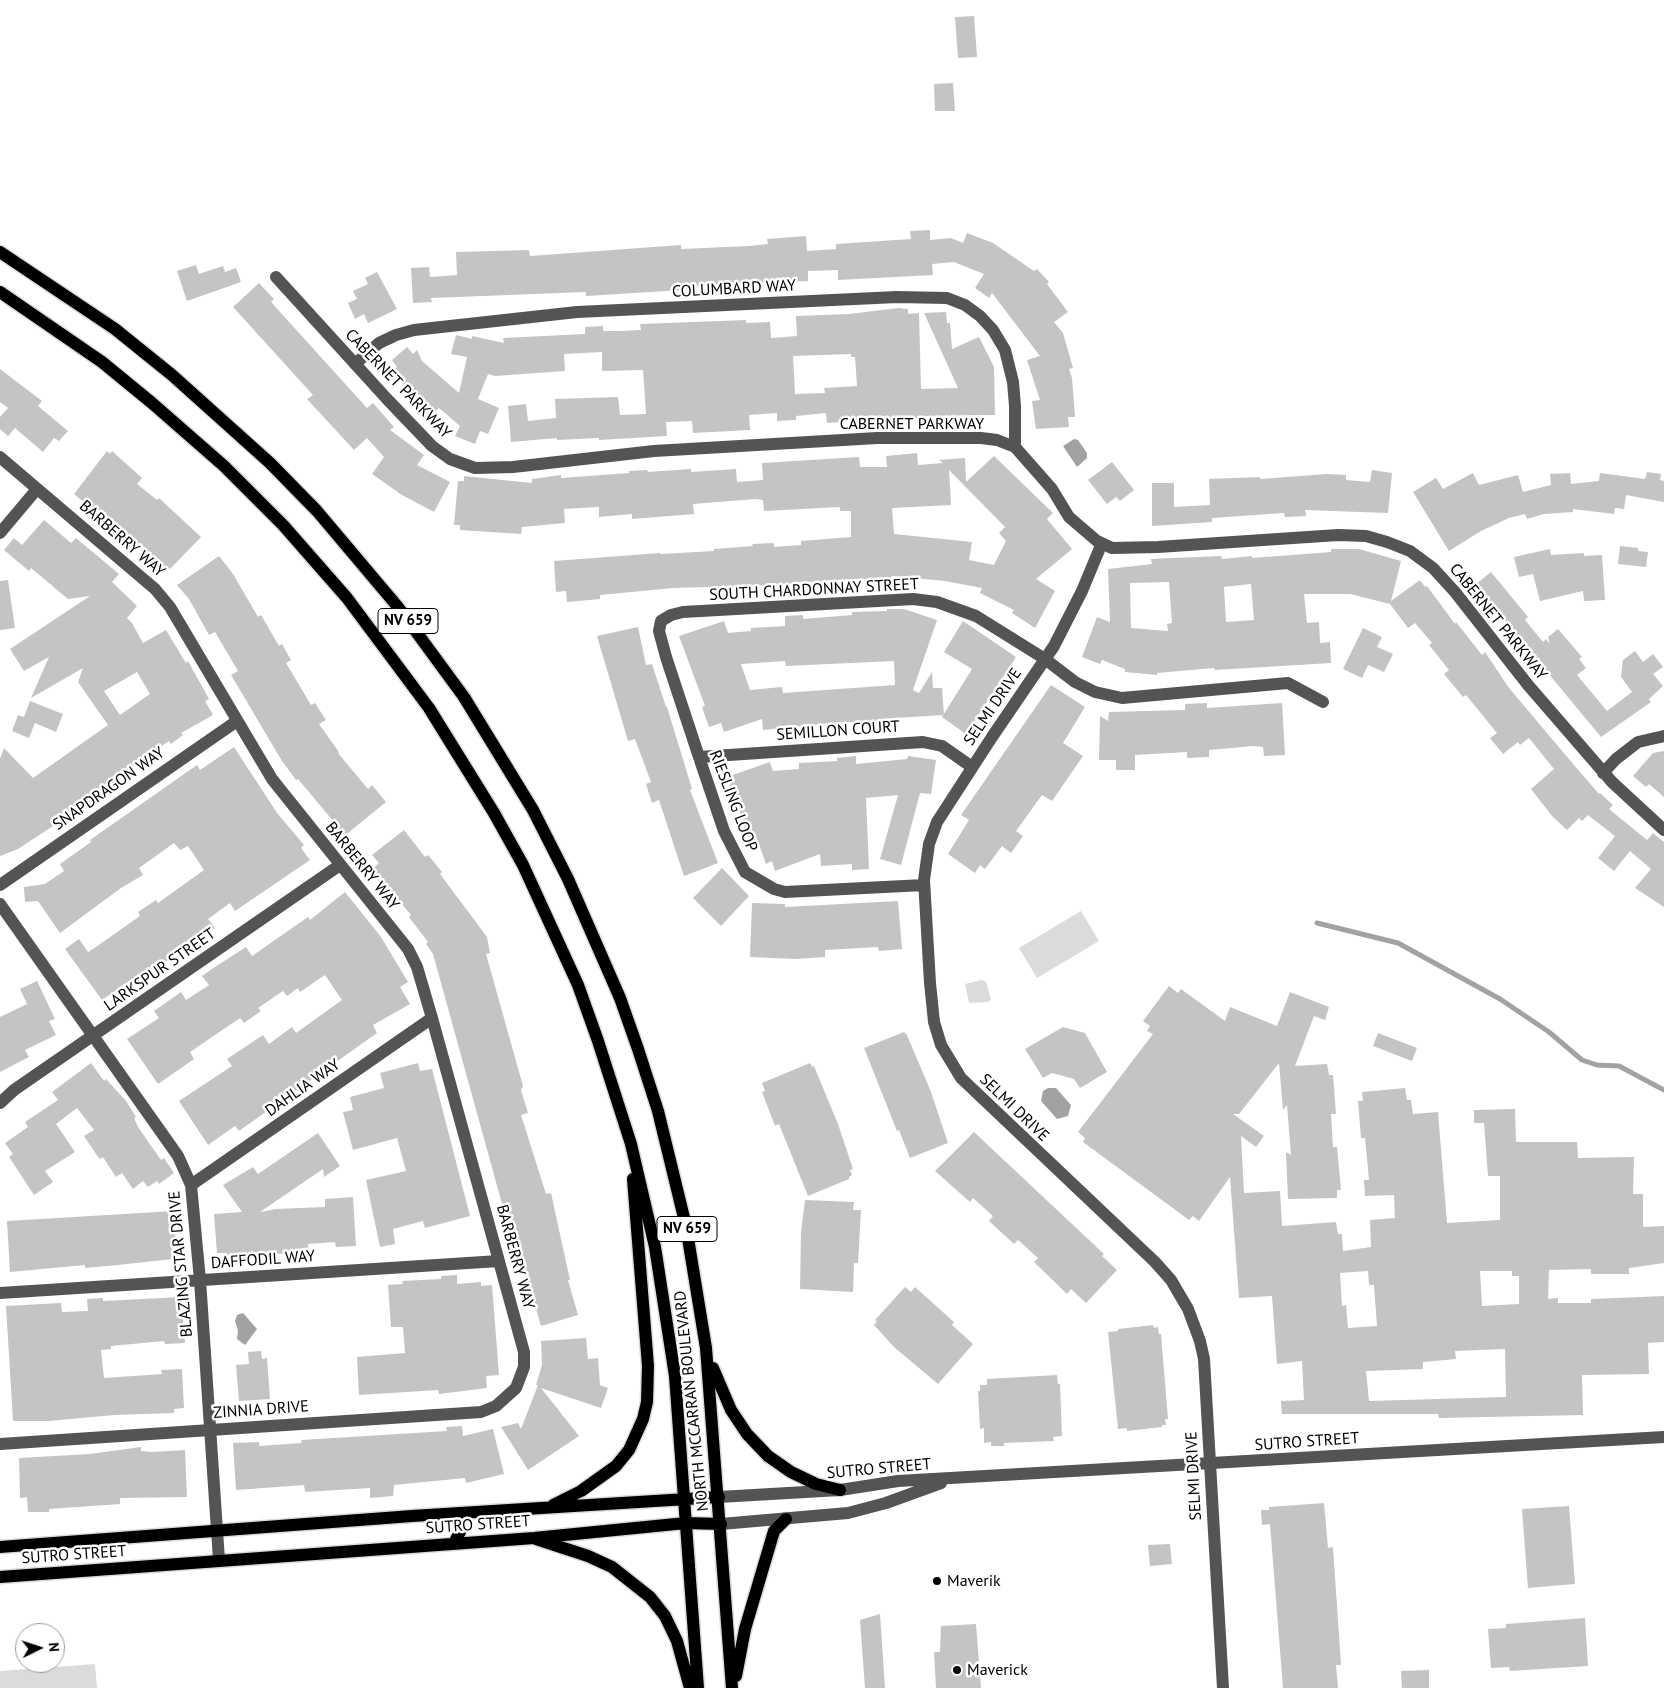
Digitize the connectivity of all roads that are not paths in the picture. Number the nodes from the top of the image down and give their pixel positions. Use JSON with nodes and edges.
{"nodes":[{"id":1,"x":0,"y":252,"type":"edge"},
{"id":2,"x":276,"y":276,"type":"dead end"},
{"id":3,"x":0,"y":292,"type":"edge"},
{"id":4,"x":355,"y":364,"type":"junction"},
{"id":5,"x":1014,"y":447,"type":"junction"},
{"id":6,"x":0,"y":457,"type":"edge"},
{"id":7,"x":37,"y":488,"type":"junction"},
{"id":8,"x":0,"y":533,"type":"edge"},
{"id":9,"x":1102,"y":543,"type":"junction"},
{"id":10,"x":661,"y":621,"type":"joint"},
{"id":11,"x":1045,"y":659,"type":"junction"},
{"id":12,"x":1323,"y":702,"type":"dead end"},
{"id":13,"x":237,"y":720,"type":"junction"},
{"id":14,"x":1664,"y":736,"type":"edge"},
{"id":15,"x":699,"y":757,"type":"junction"},
{"id":16,"x":972,"y":767,"type":"junction"},
{"id":17,"x":1603,"y":773,"type":"junction"},
{"id":18,"x":1664,"y":830,"type":"edge"},
{"id":19,"x":340,"y":864,"type":"junction"},
{"id":20,"x":0,"y":885,"type":"edge"},
{"id":21,"x":924,"y":885,"type":"junction"},
{"id":22,"x":0,"y":904,"type":"edge"},
{"id":23,"x":432,"y":1018,"type":"junction"},
{"id":24,"x":93,"y":1036,"type":"junction"},
{"id":25,"x":0,"y":1103,"type":"edge"},
{"id":26,"x":631,"y":1144,"type":"junction"},
{"id":27,"x":191,"y":1185,"type":"junction"},
{"id":28,"x":499,"y":1260,"type":"junction"},
{"id":29,"x":200,"y":1280,"type":"junction"},
{"id":30,"x":0,"y":1294,"type":"edge"},
{"id":31,"x":706,"y":1348,"type":"junction"},
{"id":32,"x":516,"y":1388,"type":"joint"},
{"id":33,"x":210,"y":1430,"type":"junction"},
{"id":34,"x":1664,"y":1437,"type":"edge"},
{"id":35,"x":0,"y":1444,"type":"edge"},
{"id":36,"x":1209,"y":1464,"type":"junction"},
{"id":37,"x":953,"y":1479,"type":"junction"},
{"id":38,"x":840,"y":1490,"type":"junction"},
{"id":39,"x":719,"y":1497,"type":"junction"},
{"id":40,"x":684,"y":1499,"type":"junction"},
{"id":41,"x":546,"y":1509,"type":"junction"},
{"id":42,"x":459,"y":1513,"type":"junction"},
{"id":43,"x":786,"y":1519,"type":"junction"},
{"id":44,"x":686,"y":1523,"type":"junction"},
{"id":45,"x":721,"y":1524,"type":"junction"},
{"id":46,"x":218,"y":1532,"type":"junction"},
{"id":47,"x":534,"y":1538,"type":"junction"},
{"id":48,"x":454,"y":1543,"type":"junction"},
{"id":49,"x":0,"y":1547,"type":"edge"},
{"id":50,"x":219,"y":1560,"type":"junction"},
{"id":51,"x":0,"y":1577,"type":"edge"},
{"id":52,"x":690,"y":1688,"type":"edge"},
{"id":53,"x":698,"y":1688,"type":"edge"},
{"id":54,"x":733,"y":1688,"type":"edge"},
{"id":55,"x":1224,"y":1688,"type":"edge"}],
"edges":[{"from":1,"to":31,"type":"main road","name":"NORTH MCCARRAN BOULEVARD","number":"NV 659"},
{"from":2,"to":4,"type":"street","name":"CABERNET PARKWAY"},
{"from":3,"to":26,"type":"main road","name":"NORTH MCCARRAN BOULEVARD","number":"NV 659"},
{"from":4,"to":5,"type":"street","name":"CABERNET PARKWAY"},
{"from":4,"to":5,"type":"street","name":"COLUMBARD WAY"},
{"from":5,"to":9,"type":"street","name":"CABERNET PARKWAY"},
{"from":6,"to":7,"type":"street","name":"BARBERRY WAY"},
{"from":7,"to":8,"type":"street"},
{"from":7,"to":13,"type":"street","name":"BARBERRY WAY"},
{"from":9,"to":11,"type":"street","name":"SELMI DRIVE"},
{"from":9,"to":17,"type":"street","name":"CABERNET PARKWAY"},
{"from":10,"to":11,"type":"street","name":"SOUTH CHARDONNAY STREET"},
{"from":10,"to":15,"type":"street","name":"RIESLING LOOP"},
{"from":11,"to":12,"type":"street","name":"SOUTH CHARDONNAY STREET"},
{"from":11,"to":16,"type":"street","name":"SELMI DRIVE"},
{"from":13,"to":19,"type":"street","name":"BARBERRY WAY"},
{"from":13,"to":20,"type":"street","name":"SNAPDRAGON WAY"},
{"from":14,"to":17,"type":"street"},
{"from":15,"to":16,"type":"street","name":"SEMILLON COURT"},
{"from":15,"to":21,"type":"street","name":"RIESLING LOOP"},
{"from":16,"to":21,"type":"street","name":"SELMI DRIVE"},
{"from":17,"to":18,"type":"street","name":"CABERNET PARKWAY"},
{"from":19,"to":23,"type":"street","name":"BARBERRY WAY"},
{"from":19,"to":24,"type":"street","name":"LARKSPUR STREET"},
{"from":21,"to":36,"type":"street","name":"SELMI DRIVE"},
{"from":22,"to":24,"type":"street","name":"BLAZING STAR DRIVE"},
{"from":23,"to":27,"type":"street","name":"DAHLIA WAY"},
{"from":23,"to":28,"type":"street","name":"BARBERRY WAY"},
{"from":24,"to":25,"type":"street","name":"LARKSPUR STREET"},
{"from":24,"to":27,"type":"street","name":"BLAZING STAR DRIVE"},
{"from":26,"to":40,"type":"main road","name":"NORTH MCCARRAN BOULEVARD","number":"NV 659"},
{"from":26,"to":41,"type":"main road"},
{"from":27,"to":29,"type":"street","name":"BLAZING STAR DRIVE"},
{"from":28,"to":29,"type":"street","name":"DAFFODIL WAY"},
{"from":28,"to":32,"type":"street","name":"BARBERRY WAY"},
{"from":29,"to":30,"type":"street","name":"DAFFODIL WAY"},
{"from":29,"to":33,"type":"street","name":"BLAZING STAR DRIVE"},
{"from":31,"to":38,"type":"main road"},
{"from":31,"to":39,"type":"main road","name":"NORTH MCCARRAN BOULEVARD","number":"NV 659"},
{"from":32,"to":33,"type":"street","name":"ZINNIA DRIVE"},
{"from":33,"to":35,"type":"street","name":"ZINNIA DRIVE"},
{"from":33,"to":46,"type":"street","name":"BLAZING STAR DRIVE"},
{"from":34,"to":36,"type":"street","name":"SUTRO STREET"},
{"from":36,"to":37,"type":"street","name":"SUTRO STREET"},
{"from":36,"to":55,"type":"street","name":"SELMI DRIVE"},
{"from":37,"to":38,"type":"street","name":"SUTRO STREET"},
{"from":37,"to":43,"type":"street","name":"SUTRO STREET"},
{"from":38,"to":39,"type":"street","name":"SUTRO STREET"},
{"from":39,"to":40,"type":"main road","name":"SUTRO STREET"},
{"from":39,"to":45,"type":"main road","name":"NORTH MCCARRAN BOULEVARD","number":"NV 659"},
{"from":40,"to":41,"type":"main road","name":"SUTRO STREET"},
{"from":40,"to":44,"type":"main road","name":"NORTH MCCARRAN BOULEVARD","number":"NV 659"},
{"from":41,"to":42,"type":"main road","name":"SUTRO STREET"},
{"from":42,"to":46,"type":"main road","name":"SUTRO STREET"},
{"from":42,"to":48,"type":"main road"},
{"from":43,"to":45,"type":"street","name":"SUTRO STREET"},
{"from":43,"to":54,"type":"main road"},
{"from":44,"to":45,"type":"main road","name":"SUTRO STREET"},
{"from":44,"to":47,"type":"main road","name":"SUTRO STREET"},
{"from":44,"to":53,"type":"main road","name":"NORTH MCCARRAN BOULEVARD","number":"NV 659"},
{"from":45,"to":54,"type":"main road","name":"NORTH MCCARRAN BOULEVARD","number":"NV 659"},
{"from":46,"to":49,"type":"main road","name":"SUTRO STREET"},
{"from":46,"to":50,"type":"street","name":"BLAZING STAR DRIVE"},
{"from":47,"to":48,"type":"main road","name":"SUTRO STREET"},
{"from":47,"to":52,"type":"main road"},
{"from":48,"to":50,"type":"main road","name":"SUTRO STREET"},
{"from":50,"to":51,"type":"main road","name":"SUTRO STREET"}]}
